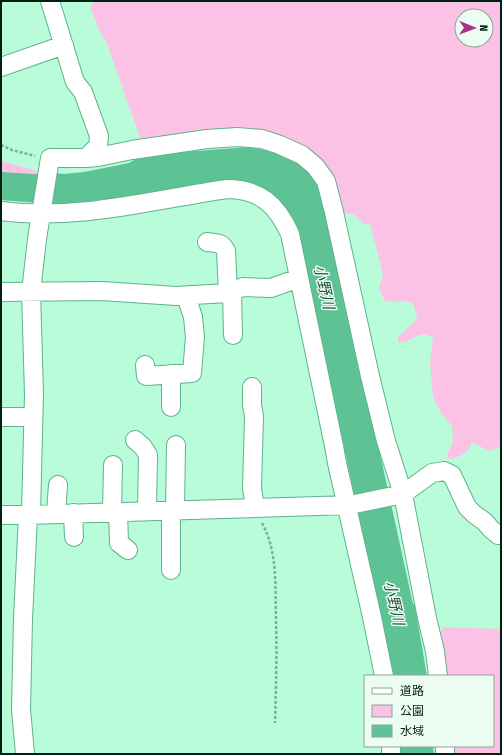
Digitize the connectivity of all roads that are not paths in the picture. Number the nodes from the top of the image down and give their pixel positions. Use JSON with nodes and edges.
{"nodes":[{"id":1,"x":50,"y":1,"type":"edge"},
{"id":2,"x":64,"y":45,"type":"junction"},
{"id":3,"x":1,"y":67,"type":"edge"},
{"id":4,"x":86,"y":158,"type":"junction"},
{"id":5,"x":42,"y":210,"type":"junction"},
{"id":6,"x":1,"y":211,"type":"edge"},
{"id":7,"x":207,"y":242,"type":"dead end"},
{"id":8,"x":299,"y":278,"type":"junction"},
{"id":9,"x":1,"y":292,"type":"edge"},
{"id":10,"x":31,"y":292,"type":"junction"},
{"id":11,"x":230,"y":292,"type":"junction"},
{"id":12,"x":186,"y":296,"type":"junction"},
{"id":13,"x":233,"y":335,"type":"dead end"},
{"id":14,"x":145,"y":365,"type":"dead end"},
{"id":15,"x":171,"y":374,"type":"junction"},
{"id":16,"x":252,"y":387,"type":"dead end"},
{"id":17,"x":176,"y":400,"type":"dead end"},
{"id":18,"x":2,"y":417,"type":"dead end"},
{"id":19,"x":33,"y":417,"type":"junction"},
{"id":20,"x":136,"y":440,"type":"dead end"},
{"id":21,"x":176,"y":445,"type":"dead end"},
{"id":22,"x":113,"y":465,"type":"dead end"},
{"id":23,"x":58,"y":485,"type":"dead end"},
{"id":24,"x":400,"y":494,"type":"junction"},
{"id":25,"x":348,"y":505,"type":"junction"},
{"id":26,"x":255,"y":508,"type":"junction"},
{"id":27,"x":173,"y":510,"type":"junction"},
{"id":28,"x":147,"y":511,"type":"junction"},
{"id":29,"x":115,"y":512,"type":"junction"},
{"id":30,"x":65,"y":513,"type":"junction"},
{"id":31,"x":1,"y":514,"type":"edge"},
{"id":32,"x":30,"y":514,"type":"junction"},
{"id":33,"x":501,"y":535,"type":"edge"},
{"id":34,"x":74,"y":537,"type":"dead end"},
{"id":35,"x":128,"y":550,"type":"dead end"},
{"id":36,"x":171,"y":570,"type":"dead end"},
{"id":37,"x":384,"y":675,"type":"edge"},
{"id":38,"x":438,"y":675,"type":"edge"},
{"id":39,"x":25,"y":754,"type":"edge"}],
"edges":[{"from":1,"to":2,"type":"street"},
{"from":2,"to":3,"type":"street"},
{"from":2,"to":4,"type":"street"},
{"from":4,"to":5,"type":"street"},
{"from":4,"to":24,"type":"street"},
{"from":5,"to":6,"type":"street"},
{"from":5,"to":8,"type":"street"},
{"from":5,"to":10,"type":"street"},
{"from":7,"to":11,"type":"street"},
{"from":8,"to":11,"type":"street"},
{"from":8,"to":25,"type":"street"},
{"from":9,"to":10,"type":"street"},
{"from":10,"to":12,"type":"street"},
{"from":10,"to":19,"type":"street"},
{"from":11,"to":12,"type":"street"},
{"from":11,"to":13,"type":"street"},
{"from":12,"to":15,"type":"street"},
{"from":14,"to":15,"type":"street"},
{"from":15,"to":17,"type":"street"},
{"from":16,"to":26,"type":"street"},
{"from":18,"to":19,"type":"street"},
{"from":19,"to":32,"type":"street"},
{"from":20,"to":28,"type":"street"},
{"from":21,"to":27,"type":"street"},
{"from":22,"to":29,"type":"street"},
{"from":23,"to":30,"type":"street"},
{"from":24,"to":25,"type":"street"},
{"from":24,"to":33,"type":"street"},
{"from":24,"to":38,"type":"street"},
{"from":25,"to":26,"type":"street"},
{"from":25,"to":37,"type":"street"},
{"from":26,"to":27,"type":"street"},
{"from":27,"to":28,"type":"street"},
{"from":27,"to":36,"type":"street"},
{"from":28,"to":29,"type":"street"},
{"from":29,"to":30,"type":"street"},
{"from":29,"to":35,"type":"street"},
{"from":30,"to":32,"type":"street"},
{"from":30,"to":34,"type":"street"},
{"from":31,"to":32,"type":"street"},
{"from":32,"to":39,"type":"street"}]}
